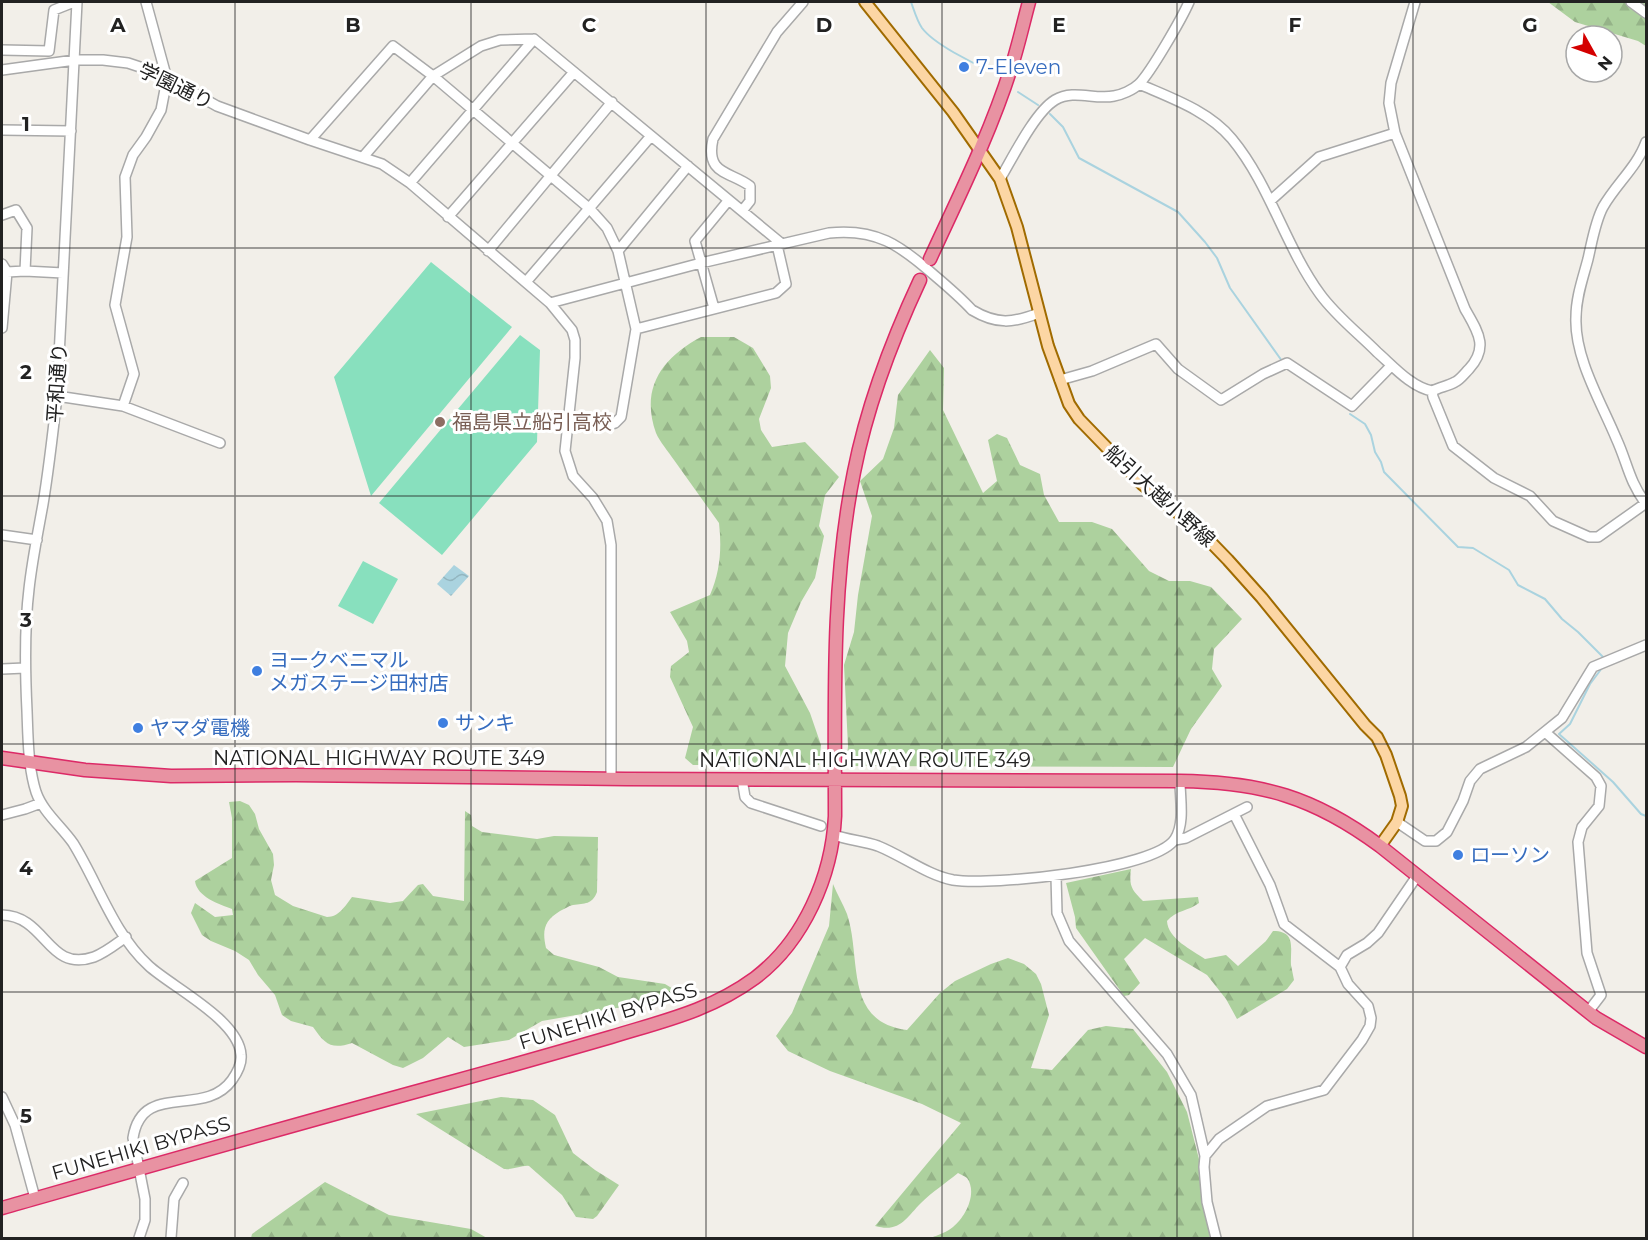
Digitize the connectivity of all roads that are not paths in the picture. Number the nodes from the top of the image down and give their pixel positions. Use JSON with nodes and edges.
{"nodes":[{"id":1,"x":75,"y":2,"type":"edge"},
{"id":2,"x":146,"y":2,"type":"edge"},
{"id":3,"x":804,"y":2,"type":"edge"},
{"id":4,"x":865,"y":2,"type":"edge"},
{"id":5,"x":1029,"y":2,"type":"edge"},
{"id":6,"x":1189,"y":2,"type":"edge"},
{"id":7,"x":1415,"y":2,"type":"edge"},
{"id":8,"x":1631,"y":2,"type":"edge"},
{"id":9,"x":1647,"y":13,"type":"edge"},
{"id":10,"x":534,"y":39,"type":"junction"},
{"id":11,"x":2,"y":50,"type":"edge"},
{"id":12,"x":75,"y":60,"type":"junction"},
{"id":13,"x":2,"y":70,"type":"edge"},
{"id":14,"x":574,"y":72,"type":"junction"},
{"id":15,"x":433,"y":76,"type":"junction"},
{"id":16,"x":167,"y":79,"type":"junction"},
{"id":17,"x":1138,"y":84,"type":"junction"},
{"id":18,"x":612,"y":102,"type":"junction"},
{"id":19,"x":474,"y":111,"type":"junction"},
{"id":20,"x":2,"y":130,"type":"edge"},
{"id":21,"x":71,"y":131,"type":"junction"},
{"id":22,"x":1395,"y":133,"type":"junction"},
{"id":23,"x":651,"y":136,"type":"junction"},
{"id":24,"x":310,"y":140,"type":"junction"},
{"id":25,"x":1647,"y":142,"type":"edge"},
{"id":26,"x":511,"y":143,"type":"junction"},
{"id":27,"x":980,"y":150,"type":"junction"},
{"id":28,"x":363,"y":157,"type":"junction"},
{"id":29,"x":688,"y":166,"type":"junction"},
{"id":30,"x":550,"y":176,"type":"junction"},
{"id":31,"x":1000,"y":179,"type":"junction"},
{"id":32,"x":410,"y":183,"type":"junction"},
{"id":33,"x":728,"y":201,"type":"junction"},
{"id":34,"x":1270,"y":201,"type":"junction"},
{"id":35,"x":590,"y":209,"type":"junction"},
{"id":36,"x":742,"y":211,"type":"junction"},
{"id":37,"x":2,"y":215,"type":"edge"},
{"id":38,"x":448,"y":217,"type":"junction"},
{"id":39,"x":780,"y":245,"type":"junction"},
{"id":40,"x":618,"y":250,"type":"junction"},
{"id":41,"x":488,"y":251,"type":"junction"},
{"id":42,"x":930,"y":259,"type":"dead end"},
{"id":43,"x":701,"y":262,"type":"junction"},
{"id":44,"x":4,"y":268,"type":"edge"},
{"id":45,"x":25,"y":271,"type":"junction"},
{"id":46,"x":63,"y":273,"type":"junction"},
{"id":47,"x":920,"y":279,"type":"dead end"},
{"id":48,"x":526,"y":282,"type":"junction"},
{"id":49,"x":626,"y":283,"type":"junction"},
{"id":50,"x":550,"y":303,"type":"junction"},
{"id":51,"x":714,"y":308,"type":"junction"},
{"id":52,"x":1039,"y":313,"type":"junction"},
{"id":53,"x":2,"y":328,"type":"edge"},
{"id":54,"x":636,"y":329,"type":"junction"},
{"id":55,"x":1391,"y":366,"type":"junction"},
{"id":56,"x":1060,"y":380,"type":"junction"},
{"id":57,"x":1432,"y":391,"type":"junction"},
{"id":58,"x":57,"y":396,"type":"junction"},
{"id":59,"x":123,"y":406,"type":"junction"},
{"id":60,"x":568,"y":420,"type":"junction"},
{"id":61,"x":220,"y":443,"type":"dead end"},
{"id":62,"x":1646,"y":503,"type":"edge"},
{"id":63,"x":2,"y":535,"type":"edge"},
{"id":64,"x":37,"y":540,"type":"junction"},
{"id":65,"x":1647,"y":645,"type":"edge"},
{"id":66,"x":25,"y":668,"type":"junction"},
{"id":67,"x":2,"y":669,"type":"edge"},
{"id":68,"x":1545,"y":732,"type":"junction"},
{"id":69,"x":2,"y":758,"type":"edge"},
{"id":70,"x":31,"y":763,"type":"junction"},
{"id":71,"x":610,"y":778,"type":"junction"},
{"id":72,"x":742,"y":779,"type":"junction"},
{"id":73,"x":835,"y":780,"type":"junction"},
{"id":74,"x":1180,"y":781,"type":"junction"},
{"id":75,"x":41,"y":802,"type":"junction"},
{"id":76,"x":1247,"y":807,"type":"dead end"},
{"id":77,"x":1234,"y":814,"type":"junction"},
{"id":78,"x":2,"y":815,"type":"edge"},
{"id":79,"x":1397,"y":822,"type":"junction"},
{"id":80,"x":821,"y":826,"type":"dead end"},
{"id":81,"x":834,"y":835,"type":"junction"},
{"id":82,"x":1174,"y":840,"type":"junction"},
{"id":83,"x":1380,"y":846,"type":"junction"},
{"id":84,"x":1056,"y":876,"type":"junction"},
{"id":85,"x":1417,"y":876,"type":"junction"},
{"id":86,"x":2,"y":915,"type":"edge"},
{"id":87,"x":126,"y":937,"type":"junction"},
{"id":88,"x":1340,"y":966,"type":"junction"},
{"id":89,"x":1587,"y":1012,"type":"junction"},
{"id":90,"x":1647,"y":1047,"type":"edge"},
{"id":91,"x":2,"y":1096,"type":"edge"},
{"id":92,"x":1205,"y":1156,"type":"junction"},
{"id":93,"x":138,"y":1169,"type":"junction"},
{"id":94,"x":183,"y":1183,"type":"dead end"},
{"id":95,"x":34,"y":1198,"type":"junction"},
{"id":96,"x":2,"y":1208,"type":"edge"},
{"id":97,"x":139,"y":1239,"type":"edge"},
{"id":98,"x":171,"y":1239,"type":"edge"},
{"id":99,"x":1216,"y":1239,"type":"edge"}],
"edges":[{"from":1,"to":11,"type":"street"},
{"from":1,"to":12,"type":"street","name":"平和通り"},
{"from":2,"to":16,"type":"street"},
{"from":3,"to":36,"type":"street"},
{"from":4,"to":27,"type":"main road","name":"船引大越小野線"},
{"from":5,"to":27,"type":"highway"},
{"from":6,"to":17,"type":"street"},
{"from":7,"to":22,"type":"street"},
{"from":8,"to":9,"type":"street"},
{"from":10,"to":14,"type":"street"},
{"from":10,"to":15,"type":"street"},
{"from":10,"to":19,"type":"street"},
{"from":12,"to":13,"type":"street","name":"学園通り"},
{"from":12,"to":16,"type":"street","name":"学園通り"},
{"from":12,"to":21,"type":"street","name":"平和通り"},
{"from":14,"to":18,"type":"street"},
{"from":14,"to":26,"type":"street"},
{"from":15,"to":19,"type":"street"},
{"from":15,"to":24,"type":"street"},
{"from":15,"to":28,"type":"street"},
{"from":16,"to":24,"type":"street","name":"学園通り"},
{"from":16,"to":59,"type":"street"},
{"from":17,"to":31,"type":"street"},
{"from":17,"to":34,"type":"street"},
{"from":18,"to":23,"type":"street"},
{"from":18,"to":30,"type":"street"},
{"from":19,"to":26,"type":"street"},
{"from":19,"to":32,"type":"street"},
{"from":20,"to":21,"type":"street"},
{"from":21,"to":46,"type":"street","name":"平和通り"},
{"from":22,"to":34,"type":"street"},
{"from":22,"to":57,"type":"street"},
{"from":23,"to":29,"type":"street"},
{"from":23,"to":35,"type":"street"},
{"from":24,"to":28,"type":"street","name":"学園通り"},
{"from":25,"to":62,"type":"street"},
{"from":26,"to":30,"type":"street"},
{"from":26,"to":38,"type":"street"},
{"from":27,"to":31,"type":"main road","name":"船引大越小野線"},
{"from":27,"to":42,"type":"highway"},
{"from":28,"to":32,"type":"street","name":"学園通り"},
{"from":29,"to":33,"type":"street"},
{"from":29,"to":40,"type":"street"},
{"from":30,"to":35,"type":"street"},
{"from":30,"to":41,"type":"street"},
{"from":31,"to":52,"type":"main road","name":"船引大越小野線"},
{"from":32,"to":38,"type":"street","name":"学園通り"},
{"from":33,"to":36,"type":"street"},
{"from":33,"to":43,"type":"street"},
{"from":34,"to":55,"type":"street"},
{"from":35,"to":40,"type":"street"},
{"from":35,"to":48,"type":"street"},
{"from":36,"to":39,"type":"street"},
{"from":37,"to":45,"type":"street"},
{"from":38,"to":41,"type":"street","name":"学園通り"},
{"from":39,"to":43,"type":"street"},
{"from":39,"to":51,"type":"street"},
{"from":39,"to":52,"type":"street"},
{"from":40,"to":49,"type":"street"},
{"from":41,"to":48,"type":"street","name":"学園通り"},
{"from":43,"to":49,"type":"street"},
{"from":43,"to":51,"type":"street"},
{"from":44,"to":45,"type":"street"},
{"from":44,"to":53,"type":"street"},
{"from":45,"to":46,"type":"street"},
{"from":46,"to":58,"type":"street","name":"平和通り"},
{"from":47,"to":73,"type":"highway","name":"FUNEHIKI BYPASS"},
{"from":48,"to":50,"type":"street","name":"学園通り"},
{"from":49,"to":50,"type":"street"},
{"from":49,"to":54,"type":"street"},
{"from":50,"to":60,"type":"street","name":"学園通り"},
{"from":51,"to":54,"type":"street"},
{"from":52,"to":56,"type":"main road","name":"船引大越小野線"},
{"from":54,"to":60,"type":"street"},
{"from":55,"to":56,"type":"street"},
{"from":55,"to":57,"type":"street"},
{"from":56,"to":79,"type":"main road","name":"船引大越小野線"},
{"from":57,"to":62,"type":"street"},
{"from":58,"to":59,"type":"street"},
{"from":58,"to":64,"type":"street","name":"平和通り"},
{"from":59,"to":61,"type":"street"},
{"from":60,"to":71,"type":"street","name":"学園通り"},
{"from":63,"to":64,"type":"street"},
{"from":64,"to":66,"type":"street","name":"平和通り"},
{"from":65,"to":68,"type":"street"},
{"from":66,"to":67,"type":"street"},
{"from":66,"to":70,"type":"street","name":"平和通り"},
{"from":68,"to":79,"type":"street"},
{"from":68,"to":89,"type":"street"},
{"from":69,"to":70,"type":"highway","name":"NATIONAL HIGHWAY ROUTE 349"},
{"from":70,"to":71,"type":"highway","name":"NATIONAL HIGHWAY ROUTE 349"},
{"from":70,"to":75,"type":"street","name":"平和通り"},
{"from":71,"to":72,"type":"highway","name":"NATIONAL HIGHWAY ROUTE 349"},
{"from":72,"to":73,"type":"highway","name":"NATIONAL HIGHWAY ROUTE 349"},
{"from":72,"to":80,"type":"street"},
{"from":73,"to":74,"type":"highway","name":"NATIONAL HIGHWAY ROUTE 349"},
{"from":73,"to":81,"type":"highway","name":"FUNEHIKI BYPASS"},
{"from":74,"to":82,"type":"street"},
{"from":74,"to":83,"type":"highway","name":"NATIONAL HIGHWAY ROUTE 349"},
{"from":75,"to":78,"type":"street"},
{"from":75,"to":87,"type":"street"},
{"from":76,"to":77,"type":"street"},
{"from":77,"to":82,"type":"street"},
{"from":77,"to":88,"type":"street"},
{"from":79,"to":83,"type":"main road","name":"船引大越小野線"},
{"from":81,"to":84,"type":"street"},
{"from":81,"to":93,"type":"highway","name":"FUNEHIKI BYPASS"},
{"from":82,"to":84,"type":"street"},
{"from":83,"to":85,"type":"highway","name":"NATIONAL HIGHWAY ROUTE 349"},
{"from":84,"to":92,"type":"street"},
{"from":85,"to":88,"type":"street"},
{"from":85,"to":89,"type":"highway","name":"NATIONAL HIGHWAY ROUTE 349"},
{"from":86,"to":87,"type":"street"},
{"from":87,"to":93,"type":"street"},
{"from":88,"to":92,"type":"street"},
{"from":89,"to":90,"type":"highway","name":"NATIONAL HIGHWAY ROUTE 349"},
{"from":91,"to":95,"type":"street"},
{"from":92,"to":99,"type":"street"},
{"from":93,"to":95,"type":"highway","name":"FUNEHIKI BYPASS"},
{"from":93,"to":97,"type":"street"},
{"from":94,"to":98,"type":"street"},
{"from":95,"to":96,"type":"highway","name":"FUNEHIKI BYPASS"}]}
